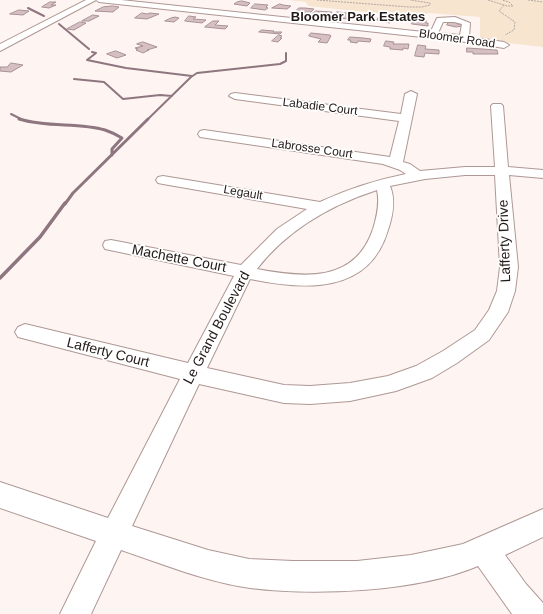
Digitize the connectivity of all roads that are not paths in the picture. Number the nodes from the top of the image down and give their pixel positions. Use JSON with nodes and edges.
{"nodes":[{"id":1,"x":92,"y":0,"type":"edge"},
{"id":2,"x":99,"y":0,"type":"edge"},
{"id":3,"x":425,"y":34,"type":"junction"},
{"id":4,"x":464,"y":38,"type":"junction"},
{"id":5,"x":504,"y":45,"type":"dead end"},
{"id":6,"x":0,"y":48,"type":"edge"},
{"id":7,"x":411,"y":94,"type":"dead end"},
{"id":8,"x":235,"y":96,"type":"dead end"},
{"id":9,"x":497,"y":106,"type":"dead end"},
{"id":10,"x":406,"y":118,"type":"junction"},
{"id":11,"x":204,"y":134,"type":"dead end"},
{"id":12,"x":396,"y":162,"type":"junction"},
{"id":13,"x":501,"y":170,"type":"junction"},
{"id":14,"x":543,"y":174,"type":"edge"},
{"id":15,"x":416,"y":175,"type":"junction"},
{"id":16,"x":163,"y":180,"type":"dead end"},
{"id":17,"x":382,"y":184,"type":"junction"},
{"id":18,"x":322,"y":207,"type":"junction"},
{"id":19,"x":111,"y":245,"type":"dead end"},
{"id":20,"x":246,"y":272,"type":"junction"},
{"id":21,"x":24,"y":332,"type":"dead end"},
{"id":22,"x":192,"y":374,"type":"junction"},
{"id":23,"x":0,"y":495,"type":"edge"},
{"id":24,"x":543,"y":523,"type":"edge"},
{"id":25,"x":114,"y":534,"type":"junction"},
{"id":26,"x":484,"y":550,"type":"junction"},
{"id":27,"x":75,"y":614,"type":"edge"},
{"id":28,"x":532,"y":614,"type":"edge"}],
"edges":[{"from":1,"to":6,"type":"street"},
{"from":2,"to":3,"type":"street","name":"Bloomer Road"},
{"from":3,"to":4,"type":"street","name":"Bloomer Road"},
{"from":3,"to":4,"type":"street"},
{"from":4,"to":5,"type":"street","name":"Bloomer Road"},
{"from":7,"to":10,"type":"street"},
{"from":8,"to":10,"type":"street","name":"Labadie Court"},
{"from":9,"to":13,"type":"street","name":"Lafferty Drive"},
{"from":10,"to":12,"type":"street"},
{"from":11,"to":12,"type":"street","name":"Labrosse Court"},
{"from":12,"to":15,"type":"street","name":"Labrosse Court"},
{"from":13,"to":14,"type":"street","name":"Le Grand Boulevard"},
{"from":13,"to":15,"type":"street","name":"Le Grand Boulevard"},
{"from":13,"to":22,"type":"street","name":"Lafferty Drive"},
{"from":15,"to":17,"type":"street","name":"Le Grand Boulevard"},
{"from":16,"to":18,"type":"street","name":"Legault"},
{"from":17,"to":18,"type":"street","name":"Le Grand Boulevard"},
{"from":17,"to":20,"type":"street","name":"Machette Court"},
{"from":18,"to":20,"type":"street","name":"Le Grand Boulevard"},
{"from":19,"to":20,"type":"street","name":"Machette Court"},
{"from":20,"to":22,"type":"street","name":"Le Grand Boulevard"},
{"from":21,"to":22,"type":"street","name":"Lafferty Court"},
{"from":22,"to":25,"type":"street","name":"Le Grand Boulevard"},
{"from":23,"to":25,"type":"street"},
{"from":24,"to":26,"type":"street"},
{"from":25,"to":26,"type":"street"},
{"from":25,"to":27,"type":"street","name":"Le Grand Boulevard"},
{"from":26,"to":28,"type":"street"}]}
